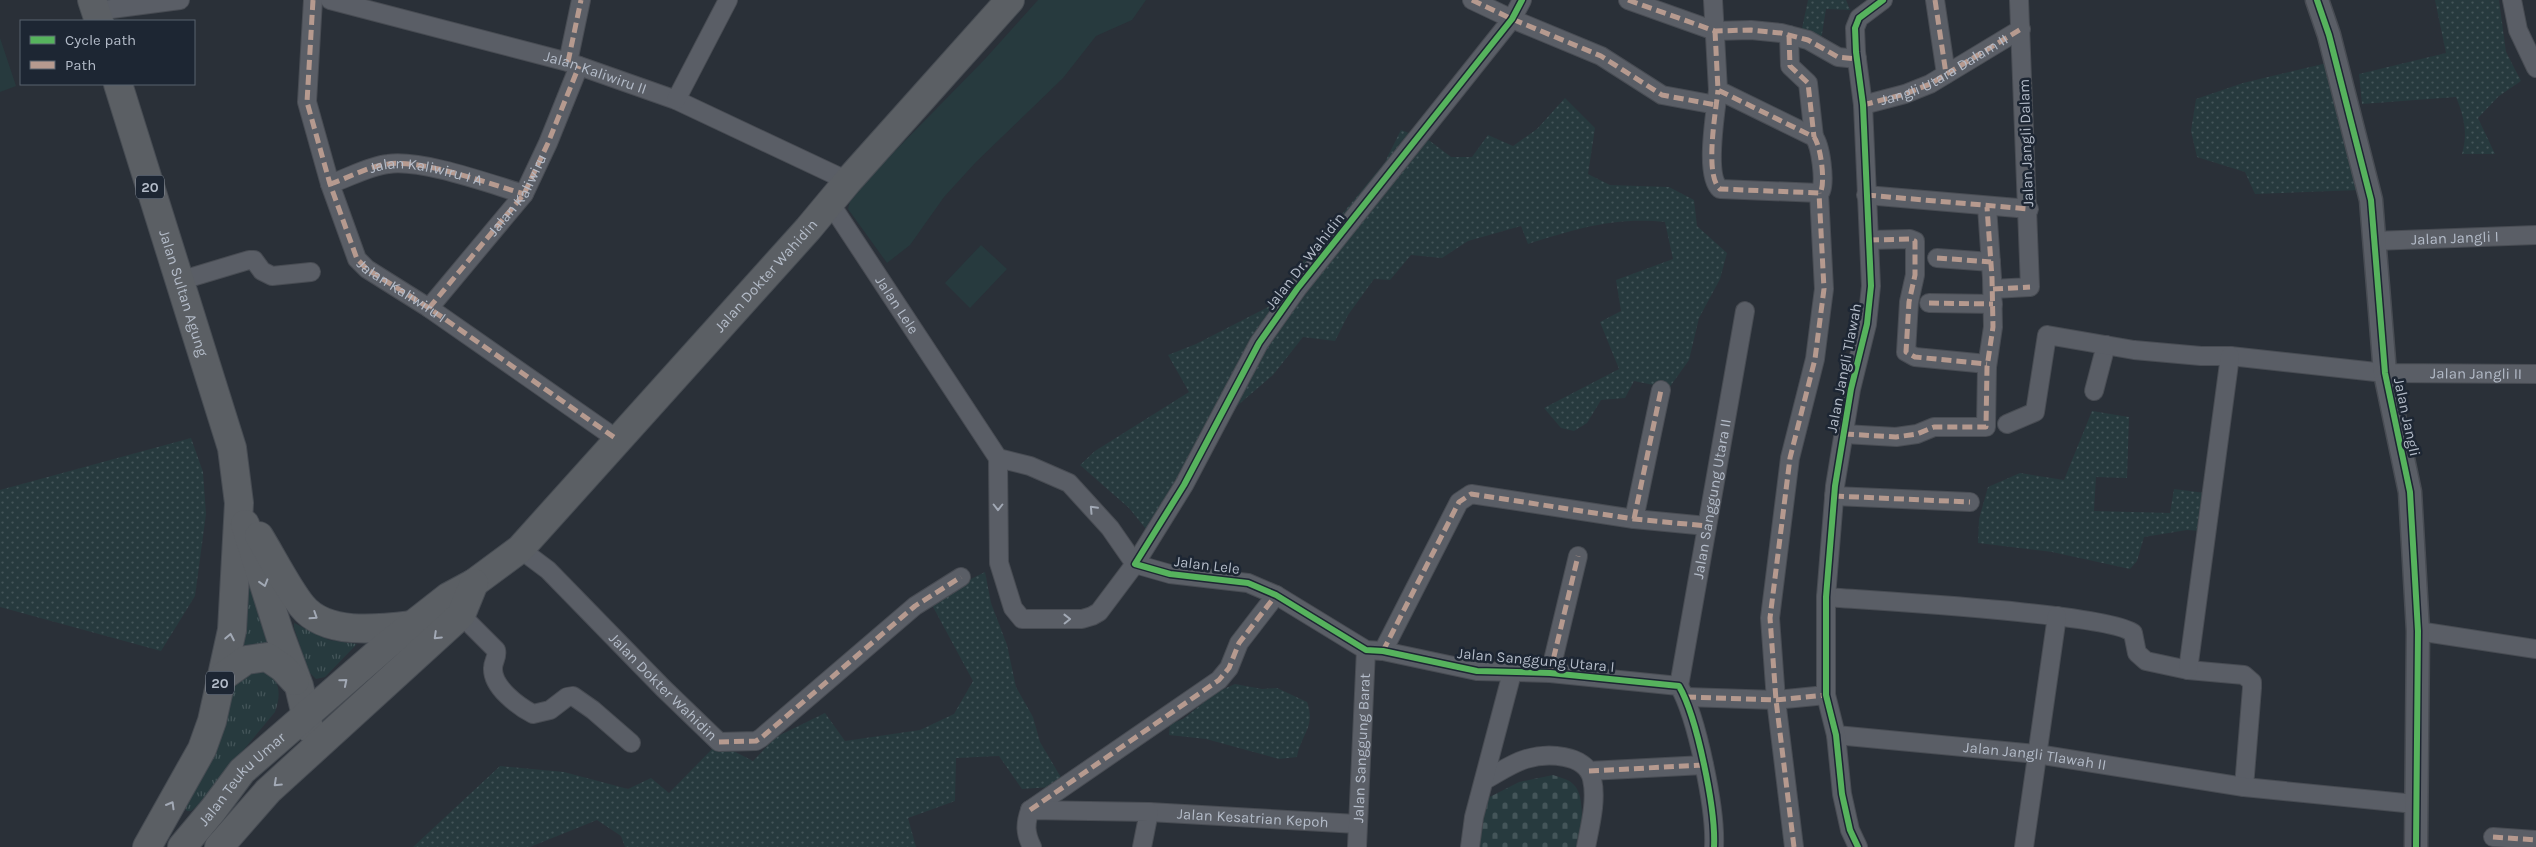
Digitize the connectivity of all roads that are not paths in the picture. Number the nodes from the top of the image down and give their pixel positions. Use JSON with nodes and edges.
{"nodes":[{"id":1,"x":180,"y":0,"type":"edge"},
{"id":2,"x":313,"y":0,"type":"edge"},
{"id":3,"x":330,"y":0,"type":"edge"},
{"id":4,"x":581,"y":0,"type":"edge"},
{"id":5,"x":728,"y":0,"type":"edge"},
{"id":6,"x":1010,"y":0,"type":"edge"},
{"id":7,"x":1472,"y":0,"type":"edge"},
{"id":8,"x":1522,"y":0,"type":"edge"},
{"id":9,"x":1628,"y":0,"type":"edge"},
{"id":10,"x":1713,"y":0,"type":"edge"},
{"id":11,"x":1883,"y":0,"type":"edge"},
{"id":12,"x":1935,"y":0,"type":"edge"},
{"id":13,"x":2019,"y":0,"type":"edge"},
{"id":14,"x":2317,"y":0,"type":"edge"},
{"id":15,"x":2512,"y":0,"type":"edge"},
{"id":16,"x":96,"y":11,"type":"edge"},
{"id":17,"x":1512,"y":19,"type":"junction"},
{"id":18,"x":2021,"y":29,"type":"junction"},
{"id":19,"x":1715,"y":31,"type":"junction"},
{"id":20,"x":1789,"y":35,"type":"junction"},
{"id":21,"x":1857,"y":60,"type":"junction"},
{"id":22,"x":574,"y":64,"type":"junction"},
{"id":23,"x":2536,"y":68,"type":"edge"},
{"id":24,"x":1946,"y":74,"type":"junction"},
{"id":25,"x":118,"y":85,"type":"edge"},
{"id":26,"x":1717,"y":98,"type":"junction"},
{"id":27,"x":676,"y":100,"type":"junction"},
{"id":28,"x":1863,"y":105,"type":"junction"},
{"id":29,"x":1814,"y":137,"type":"junction"},
{"id":30,"x":848,"y":181,"type":"junction"},
{"id":31,"x":330,"y":184,"type":"junction"},
{"id":32,"x":1819,"y":193,"type":"junction"},
{"id":33,"x":524,"y":194,"type":"junction"},
{"id":34,"x":1866,"y":195,"type":"junction"},
{"id":35,"x":830,"y":203,"type":"junction"},
{"id":36,"x":1987,"y":207,"type":"junction"},
{"id":37,"x":2029,"y":209,"type":"junction"},
{"id":38,"x":2536,"y":235,"type":"edge"},
{"id":39,"x":1869,"y":240,"type":"junction"},
{"id":40,"x":2374,"y":240,"type":"junction"},
{"id":41,"x":1937,"y":258,"type":"dead end"},
{"id":42,"x":1991,"y":262,"type":"junction"},
{"id":43,"x":312,"y":272,"type":"dead end"},
{"id":44,"x":179,"y":281,"type":"junction"},
{"id":45,"x":1993,"y":297,"type":"junction"},
{"id":46,"x":1929,"y":303,"type":"dead end"},
{"id":47,"x":429,"y":308,"type":"junction"},
{"id":48,"x":1745,"y":311,"type":"dead end"},
{"id":49,"x":2106,"y":345,"type":"junction"},
{"id":50,"x":2230,"y":356,"type":"junction"},
{"id":51,"x":1987,"y":364,"type":"junction"},
{"id":52,"x":2385,"y":372,"type":"junction"},
{"id":53,"x":2536,"y":374,"type":"edge"},
{"id":54,"x":1661,"y":390,"type":"dead end"},
{"id":55,"x":2094,"y":391,"type":"dead end"},
{"id":56,"x":2007,"y":424,"type":"dead end"},
{"id":57,"x":1844,"y":434,"type":"junction"},
{"id":58,"x":618,"y":440,"type":"junction"},
{"id":59,"x":998,"y":458,"type":"junction"},
{"id":60,"x":1834,"y":496,"type":"junction"},
{"id":61,"x":1970,"y":502,"type":"dead end"},
{"id":62,"x":239,"y":503,"type":"junction"},
{"id":63,"x":1634,"y":519,"type":"junction"},
{"id":64,"x":1707,"y":526,"type":"junction"},
{"id":65,"x":520,"y":548,"type":"junction"},
{"id":66,"x":1578,"y":556,"type":"dead end"},
{"id":67,"x":1135,"y":564,"type":"junction"},
{"id":68,"x":961,"y":577,"type":"dead end"},
{"id":69,"x":474,"y":583,"type":"junction"},
{"id":70,"x":1276,"y":595,"type":"junction"},
{"id":71,"x":1826,"y":597,"type":"junction"},
{"id":72,"x":460,"y":615,"type":"junction"},
{"id":73,"x":2057,"y":616,"type":"junction"},
{"id":74,"x":413,"y":625,"type":"junction"},
{"id":75,"x":2418,"y":631,"type":"junction"},
{"id":76,"x":2536,"y":649,"type":"edge"},
{"id":77,"x":1374,"y":651,"type":"junction"},
{"id":78,"x":2188,"y":670,"type":"junction"},
{"id":79,"x":1512,"y":673,"type":"junction"},
{"id":80,"x":1550,"y":673,"type":"junction"},
{"id":81,"x":222,"y":677,"type":"junction"},
{"id":82,"x":299,"y":686,"type":"junction"},
{"id":83,"x":1682,"y":691,"type":"junction"},
{"id":84,"x":1826,"y":695,"type":"junction"},
{"id":85,"x":1776,"y":700,"type":"junction"},
{"id":86,"x":306,"y":714,"type":"junction"},
{"id":87,"x":1836,"y":735,"type":"junction"},
{"id":88,"x":631,"y":742,"type":"dead end"},
{"id":89,"x":312,"y":750,"type":"junction"},
{"id":90,"x":2037,"y":754,"type":"junction"},
{"id":91,"x":1704,"y":765,"type":"junction"},
{"id":92,"x":1589,"y":770,"type":"junction"},
{"id":93,"x":1485,"y":780,"type":"junction"},
{"id":94,"x":2244,"y":787,"type":"junction"},
{"id":95,"x":2415,"y":804,"type":"junction"},
{"id":96,"x":1030,"y":810,"type":"junction"},
{"id":97,"x":1149,"y":812,"type":"junction"},
{"id":98,"x":1357,"y":824,"type":"junction"},
{"id":99,"x":2493,"y":837,"type":"dead end"},
{"id":100,"x":2536,"y":840,"type":"edge"},
{"id":101,"x":147,"y":847,"type":"edge"},
{"id":102,"x":182,"y":847,"type":"edge"},
{"id":103,"x":219,"y":847,"type":"edge"},
{"id":104,"x":1032,"y":847,"type":"edge"},
{"id":105,"x":1142,"y":847,"type":"edge"},
{"id":106,"x":1357,"y":847,"type":"edge"},
{"id":107,"x":1470,"y":847,"type":"edge"},
{"id":108,"x":1586,"y":847,"type":"edge"},
{"id":109,"x":1714,"y":847,"type":"edge"},
{"id":110,"x":1794,"y":847,"type":"edge"},
{"id":111,"x":1858,"y":847,"type":"edge"},
{"id":112,"x":2024,"y":847,"type":"edge"},
{"id":113,"x":2416,"y":847,"type":"edge"}],
"edges":[{"from":1,"to":16,"type":"street"},
{"from":2,"to":31,"type":"street","name":"Jalan Kaliwiru I"},
{"from":3,"to":22,"type":"street","name":"Jalan Kaliwiru II"},
{"from":4,"to":22,"type":"street","name":"Jalan Kaliwiru"},
{"from":5,"to":27,"type":"street"},
{"from":6,"to":30,"type":"highway","name":"Jalan Dokter Wahidin"},
{"from":7,"to":17,"type":"street"},
{"from":8,"to":17,"type":"street","name":"Jalan Dr. Wahidin"},
{"from":9,"to":19,"type":"street"},
{"from":10,"to":19,"type":"street"},
{"from":11,"to":21,"type":"street","name":"Jalan Jangli Tlawah"},
{"from":12,"to":24,"type":"street"},
{"from":13,"to":18,"type":"street","name":"Jalan Jangli Dalam"},
{"from":14,"to":40,"type":"street","name":"Jalan Jangli"},
{"from":15,"to":23,"type":"street"},
{"from":17,"to":26,"type":"street"},
{"from":17,"to":67,"type":"street","name":"Jalan Dr. Wahidin"},
{"from":18,"to":24,"type":"street","name":"Jangli Utara Dalam II"},
{"from":18,"to":37,"type":"street","name":"Jalan Jangli Dalam"},
{"from":19,"to":20,"type":"street"},
{"from":19,"to":26,"type":"street"},
{"from":20,"to":21,"type":"street"},
{"from":20,"to":29,"type":"street"},
{"from":21,"to":28,"type":"street","name":"Jalan Jangli Tlawah"},
{"from":22,"to":27,"type":"street","name":"Jalan Kaliwiru II"},
{"from":22,"to":33,"type":"street","name":"Jalan Kaliwiru"},
{"from":24,"to":28,"type":"street","name":"Jangli Utara Dalam II"},
{"from":25,"to":44,"type":"highway","name":"Jalan Sultan Agung","number":"20"},
{"from":26,"to":29,"type":"street"},
{"from":26,"to":32,"type":"street"},
{"from":27,"to":30,"type":"street","name":"Jalan Kaliwiru II"},
{"from":28,"to":34,"type":"street","name":"Jalan Jangli Tlawah"},
{"from":29,"to":32,"type":"street"},
{"from":30,"to":35,"type":"highway","name":"Jalan Dokter Wahidin"},
{"from":31,"to":33,"type":"street","name":"Jalan Kaliwiru I A"},
{"from":31,"to":47,"type":"street","name":"Jalan Kaliwiru I"},
{"from":32,"to":85,"type":"street"},
{"from":33,"to":47,"type":"street","name":"Jalan Kaliwiru"},
{"from":34,"to":36,"type":"street"},
{"from":34,"to":39,"type":"street","name":"Jalan Jangli Tlawah"},
{"from":35,"to":58,"type":"highway","name":"Jalan Dokter Wahidin"},
{"from":35,"to":59,"type":"street","name":"Jalan Lele"},
{"from":36,"to":37,"type":"street"},
{"from":36,"to":42,"type":"street"},
{"from":37,"to":45,"type":"street","name":"Jalan Jangli Dalam"},
{"from":38,"to":40,"type":"street","name":"Jalan Jangli I"},
{"from":39,"to":51,"type":"street"},
{"from":39,"to":57,"type":"street","name":"Jalan Jangli Tlawah"},
{"from":40,"to":52,"type":"street","name":"Jalan Jangli"},
{"from":41,"to":42,"type":"street"},
{"from":42,"to":45,"type":"street"},
{"from":43,"to":44,"type":"street"},
{"from":44,"to":62,"type":"highway","name":"Jalan Sultan Agung","number":"20"},
{"from":45,"to":46,"type":"street"},
{"from":45,"to":51,"type":"street"},
{"from":47,"to":58,"type":"street","name":"Jalan Kaliwiru I"},
{"from":48,"to":64,"type":"street","name":"Jalan Sanggung Utara II"},
{"from":49,"to":50,"type":"street","name":"Jalan Jangli"},
{"from":49,"to":55,"type":"street"},
{"from":49,"to":56,"type":"street","name":"Jalan Jangli"},
{"from":50,"to":52,"type":"street","name":"Jalan Jangli"},
{"from":50,"to":78,"type":"street"},
{"from":51,"to":57,"type":"street"},
{"from":52,"to":53,"type":"street","name":"Jalan Jangli II"},
{"from":52,"to":75,"type":"street","name":"Jalan Jangli"},
{"from":54,"to":63,"type":"street"},
{"from":57,"to":60,"type":"street","name":"Jalan Jangli Tlawah"},
{"from":58,"to":65,"type":"highway","name":"Jalan Dokter Wahidin"},
{"from":67,"to":59,"type":"street","one_way":true},
{"from":59,"to":67,"type":"street","one_way":true},
{"from":60,"to":61,"type":"street"},
{"from":60,"to":71,"type":"street","name":"Jalan Jangli Tlawah"},
{"from":62,"to":74,"type":"highway","one_way":true},
{"from":81,"to":62,"type":"highway","name":"Jalan Sultan Agung","number":"20","one_way":true},
{"from":62,"to":82,"type":"highway","name":"Jalan Sultan Agung","number":"20","one_way":true},
{"from":63,"to":64,"type":"street"},
{"from":63,"to":77,"type":"street"},
{"from":64,"to":83,"type":"street","name":"Jalan Sanggung Utara II"},
{"from":65,"to":68,"type":"street","name":"Jalan Dokter Wahidin"},
{"from":65,"to":69,"type":"highway","name":"Jalan Dokter Wahidin"},
{"from":66,"to":80,"type":"street"},
{"from":67,"to":70,"type":"street","name":"Jalan Lele"},
{"from":69,"to":72,"type":"highway","name":"Jalan Dokter Wahidin"},
{"from":69,"to":74,"type":"highway","name":"Jalan Dokter Wahidin"},
{"from":70,"to":77,"type":"street","name":"Jalan Sanggung Utara I"},
{"from":70,"to":96,"type":"street"},
{"from":71,"to":73,"type":"street"},
{"from":71,"to":84,"type":"street","name":"Jalan Jangli Tlawah"},
{"from":72,"to":88,"type":"street"},
{"from":72,"to":89,"type":"highway","name":"Jalan Dokter Wahidin","one_way":true},
{"from":73,"to":78,"type":"street"},
{"from":73,"to":90,"type":"street"},
{"from":86,"to":74,"type":"highway","name":"Jalan Dokter Wahidin","one_way":true},
{"from":75,"to":76,"type":"street"},
{"from":75,"to":95,"type":"street","name":"Jalan Jangli"},
{"from":77,"to":79,"type":"street","name":"Jalan Sanggung Utara I"},
{"from":77,"to":98,"type":"street","name":"Jalan Sanggung Barat"},
{"from":78,"to":94,"type":"street"},
{"from":79,"to":80,"type":"street","name":"Jalan Sanggung Utara I"},
{"from":79,"to":93,"type":"street"},
{"from":80,"to":83,"type":"street","name":"Jalan Sanggung Utara I"},
{"from":81,"to":82,"type":"highway"},
{"from":101,"to":81,"type":"highway","name":"Jalan Sultan Agung","number":"20","one_way":true},
{"from":82,"to":86,"type":"highway","name":"Jalan Sultan Agung","number":"20"},
{"from":83,"to":85,"type":"street"},
{"from":83,"to":91,"type":"street"},
{"from":84,"to":85,"type":"street"},
{"from":84,"to":87,"type":"street"},
{"from":85,"to":110,"type":"street"},
{"from":86,"to":89,"type":"highway","name":"Jalan Sultan Agung","number":"20"},
{"from":86,"to":102,"type":"highway","name":"Jalan Teuku Umar"},
{"from":87,"to":90,"type":"street","name":"Jalan Jangli Tlawah II"},
{"from":87,"to":111,"type":"street"},
{"from":89,"to":103,"type":"highway","name":"Jalan Teuku Umar","one_way":true},
{"from":90,"to":94,"type":"street","name":"Jalan Jangli Tlawah II"},
{"from":90,"to":112,"type":"street"},
{"from":91,"to":92,"type":"street"},
{"from":91,"to":109,"type":"street"},
{"from":92,"to":93,"type":"street"},
{"from":92,"to":108,"type":"street"},
{"from":93,"to":107,"type":"street"},
{"from":94,"to":95,"type":"street","name":"Jalan Jangli Tlawah II"},
{"from":95,"to":113,"type":"street","name":"Jalan Jangli"},
{"from":96,"to":97,"type":"street","name":"Jalan Kesatrian Kepoh"},
{"from":96,"to":104,"type":"street"},
{"from":97,"to":98,"type":"street","name":"Jalan Kesatrian Kepoh"},
{"from":97,"to":105,"type":"street"},
{"from":98,"to":106,"type":"street","name":"Jalan Sanggung Barat"},
{"from":99,"to":100,"type":"street"}]}
